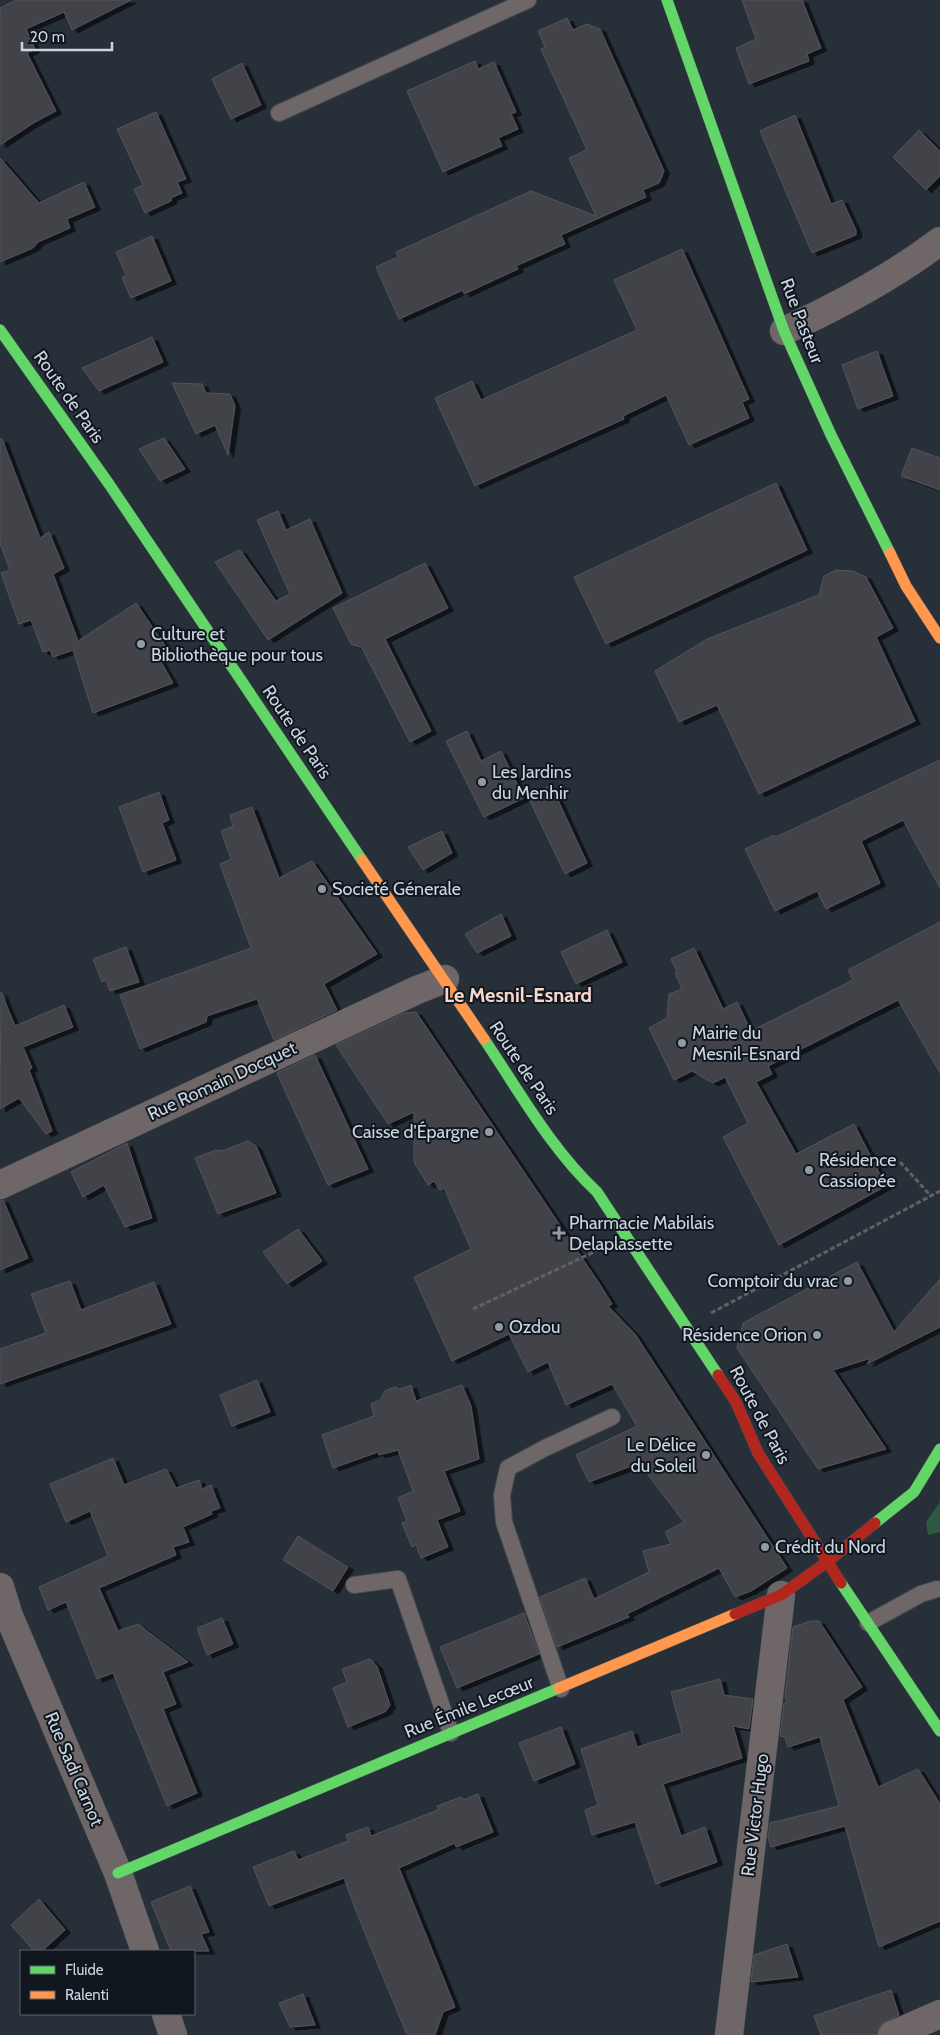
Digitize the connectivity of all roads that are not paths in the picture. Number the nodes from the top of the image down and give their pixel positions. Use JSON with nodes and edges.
{"nodes":[{"id":1,"x":528,"y":0,"type":"edge"},
{"id":2,"x":667,"y":0,"type":"edge"},
{"id":3,"x":279,"y":113,"type":"dead end"},
{"id":4,"x":940,"y":241,"type":"edge"},
{"id":5,"x":0,"y":330,"type":"edge"},
{"id":6,"x":784,"y":331,"type":"junction"},
{"id":7,"x":940,"y":638,"type":"edge"},
{"id":8,"x":445,"y":979,"type":"junction"},
{"id":9,"x":0,"y":1184,"type":"edge"},
{"id":10,"x":612,"y":1417,"type":"dead end"},
{"id":11,"x":940,"y":1449,"type":"edge"},
{"id":12,"x":827,"y":1562,"type":"junction"},
{"id":13,"x":354,"y":1585,"type":"dead end"},
{"id":14,"x":0,"y":1587,"type":"edge"},
{"id":15,"x":939,"y":1587,"type":"edge"},
{"id":16,"x":781,"y":1595,"type":"junction"},
{"id":17,"x":868,"y":1623,"type":"junction"},
{"id":18,"x":561,"y":1689,"type":"junction"},
{"id":19,"x":940,"y":1731,"type":"edge"},
{"id":20,"x":451,"y":1733,"type":"junction"},
{"id":21,"x":118,"y":1873,"type":"junction"},
{"id":22,"x":145,"y":1950,"type":"edge"},
{"id":23,"x":940,"y":2014,"type":"edge"},
{"id":24,"x":166,"y":2015,"type":"edge"},
{"id":25,"x":174,"y":2035,"type":"edge"},
{"id":26,"x":729,"y":2035,"type":"edge"},
{"id":27,"x":892,"y":2035,"type":"edge"}],
"edges":[{"from":1,"to":3,"type":"lane"},
{"from":2,"to":6,"type":"main road","name":"Rue Pasteur"},
{"from":4,"to":6,"type":"street"},
{"from":5,"to":8,"type":"main road","name":"Route de Paris"},
{"from":6,"to":7,"type":"main road","name":"Rue Pasteur"},
{"from":8,"to":9,"type":"street","name":"Rue Romain Docquet"},
{"from":8,"to":12,"type":"main road","name":"Route de Paris"},
{"from":10,"to":18,"type":"lane"},
{"from":11,"to":12,"type":"main road","name":"Rue Émile Lecœur"},
{"from":12,"to":16,"type":"main road","name":"Rue Émile Lecœur"},
{"from":12,"to":17,"type":"main road","name":"Route de Paris"},
{"from":13,"to":20,"type":"lane"},
{"from":14,"to":21,"type":"street","name":"Rue Sadi Carnot"},
{"from":15,"to":17,"type":"lane"},
{"from":16,"to":18,"type":"main road","name":"Rue Émile Lecœur"},
{"from":16,"to":26,"type":"street","name":"Rue Victor Hugo"},
{"from":17,"to":19,"type":"main road","name":"Route de Paris"},
{"from":18,"to":20,"type":"main road","name":"Rue Émile Lecœur"},
{"from":20,"to":21,"type":"main road","name":"Rue Émile Lecœur"},
{"from":21,"to":22,"type":"street","name":"Rue Sadi Carnot"},
{"from":23,"to":27,"type":"street"},
{"from":24,"to":25,"type":"street"}]}
